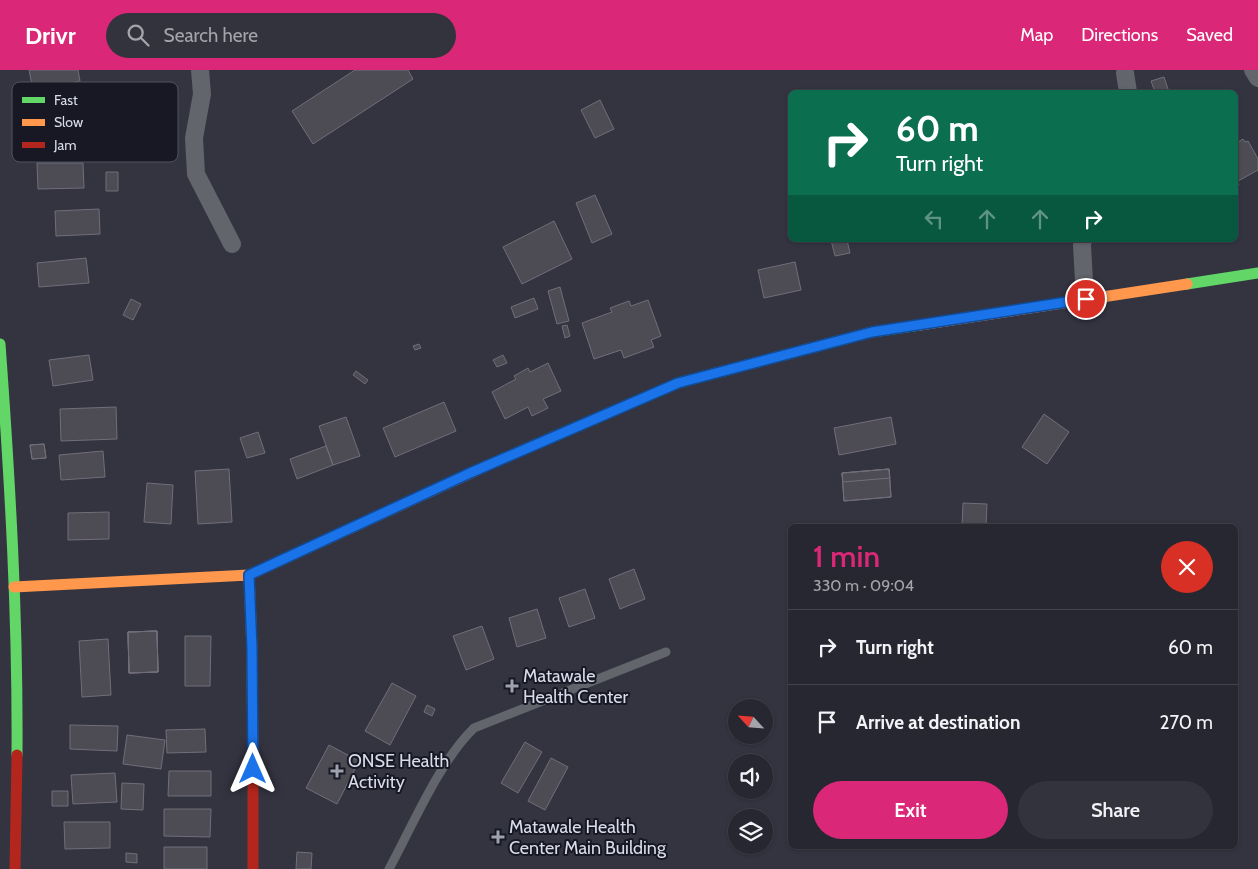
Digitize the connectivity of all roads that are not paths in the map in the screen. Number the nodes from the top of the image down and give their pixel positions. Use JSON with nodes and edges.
{"nodes":[{"id":1,"x":200,"y":70,"type":"edge"},
{"id":2,"x":1253,"y":70,"type":"edge"},
{"id":3,"x":1125,"y":73,"type":"dead end"},
{"id":4,"x":1258,"y":78,"type":"edge"},
{"id":5,"x":1128,"y":90,"type":"edge"},
{"id":6,"x":1083,"y":242,"type":"edge"},
{"id":7,"x":232,"y":244,"type":"dead end"},
{"id":8,"x":1258,"y":273,"type":"edge"},
{"id":9,"x":1086,"y":299,"type":"junction"},
{"id":10,"x":0,"y":344,"type":"edge"},
{"id":11,"x":249,"y":575,"type":"junction"},
{"id":12,"x":14,"y":587,"type":"junction"},
{"id":13,"x":666,"y":652,"type":"dead end"},
{"id":14,"x":15,"y":869,"type":"edge"},
{"id":15,"x":253,"y":869,"type":"edge"},
{"id":16,"x":389,"y":869,"type":"edge"}],
"edges":[{"from":1,"to":7,"type":"street"},
{"from":2,"to":4,"type":"street"},
{"from":3,"to":5,"type":"street"},
{"from":6,"to":9,"type":"street"},
{"from":8,"to":9,"type":"street"},
{"from":9,"to":11,"type":"street"},
{"from":10,"to":12,"type":"street"},
{"from":11,"to":12,"type":"street"},
{"from":11,"to":15,"type":"street"},
{"from":12,"to":14,"type":"street"},
{"from":13,"to":16,"type":"lane"}]}
